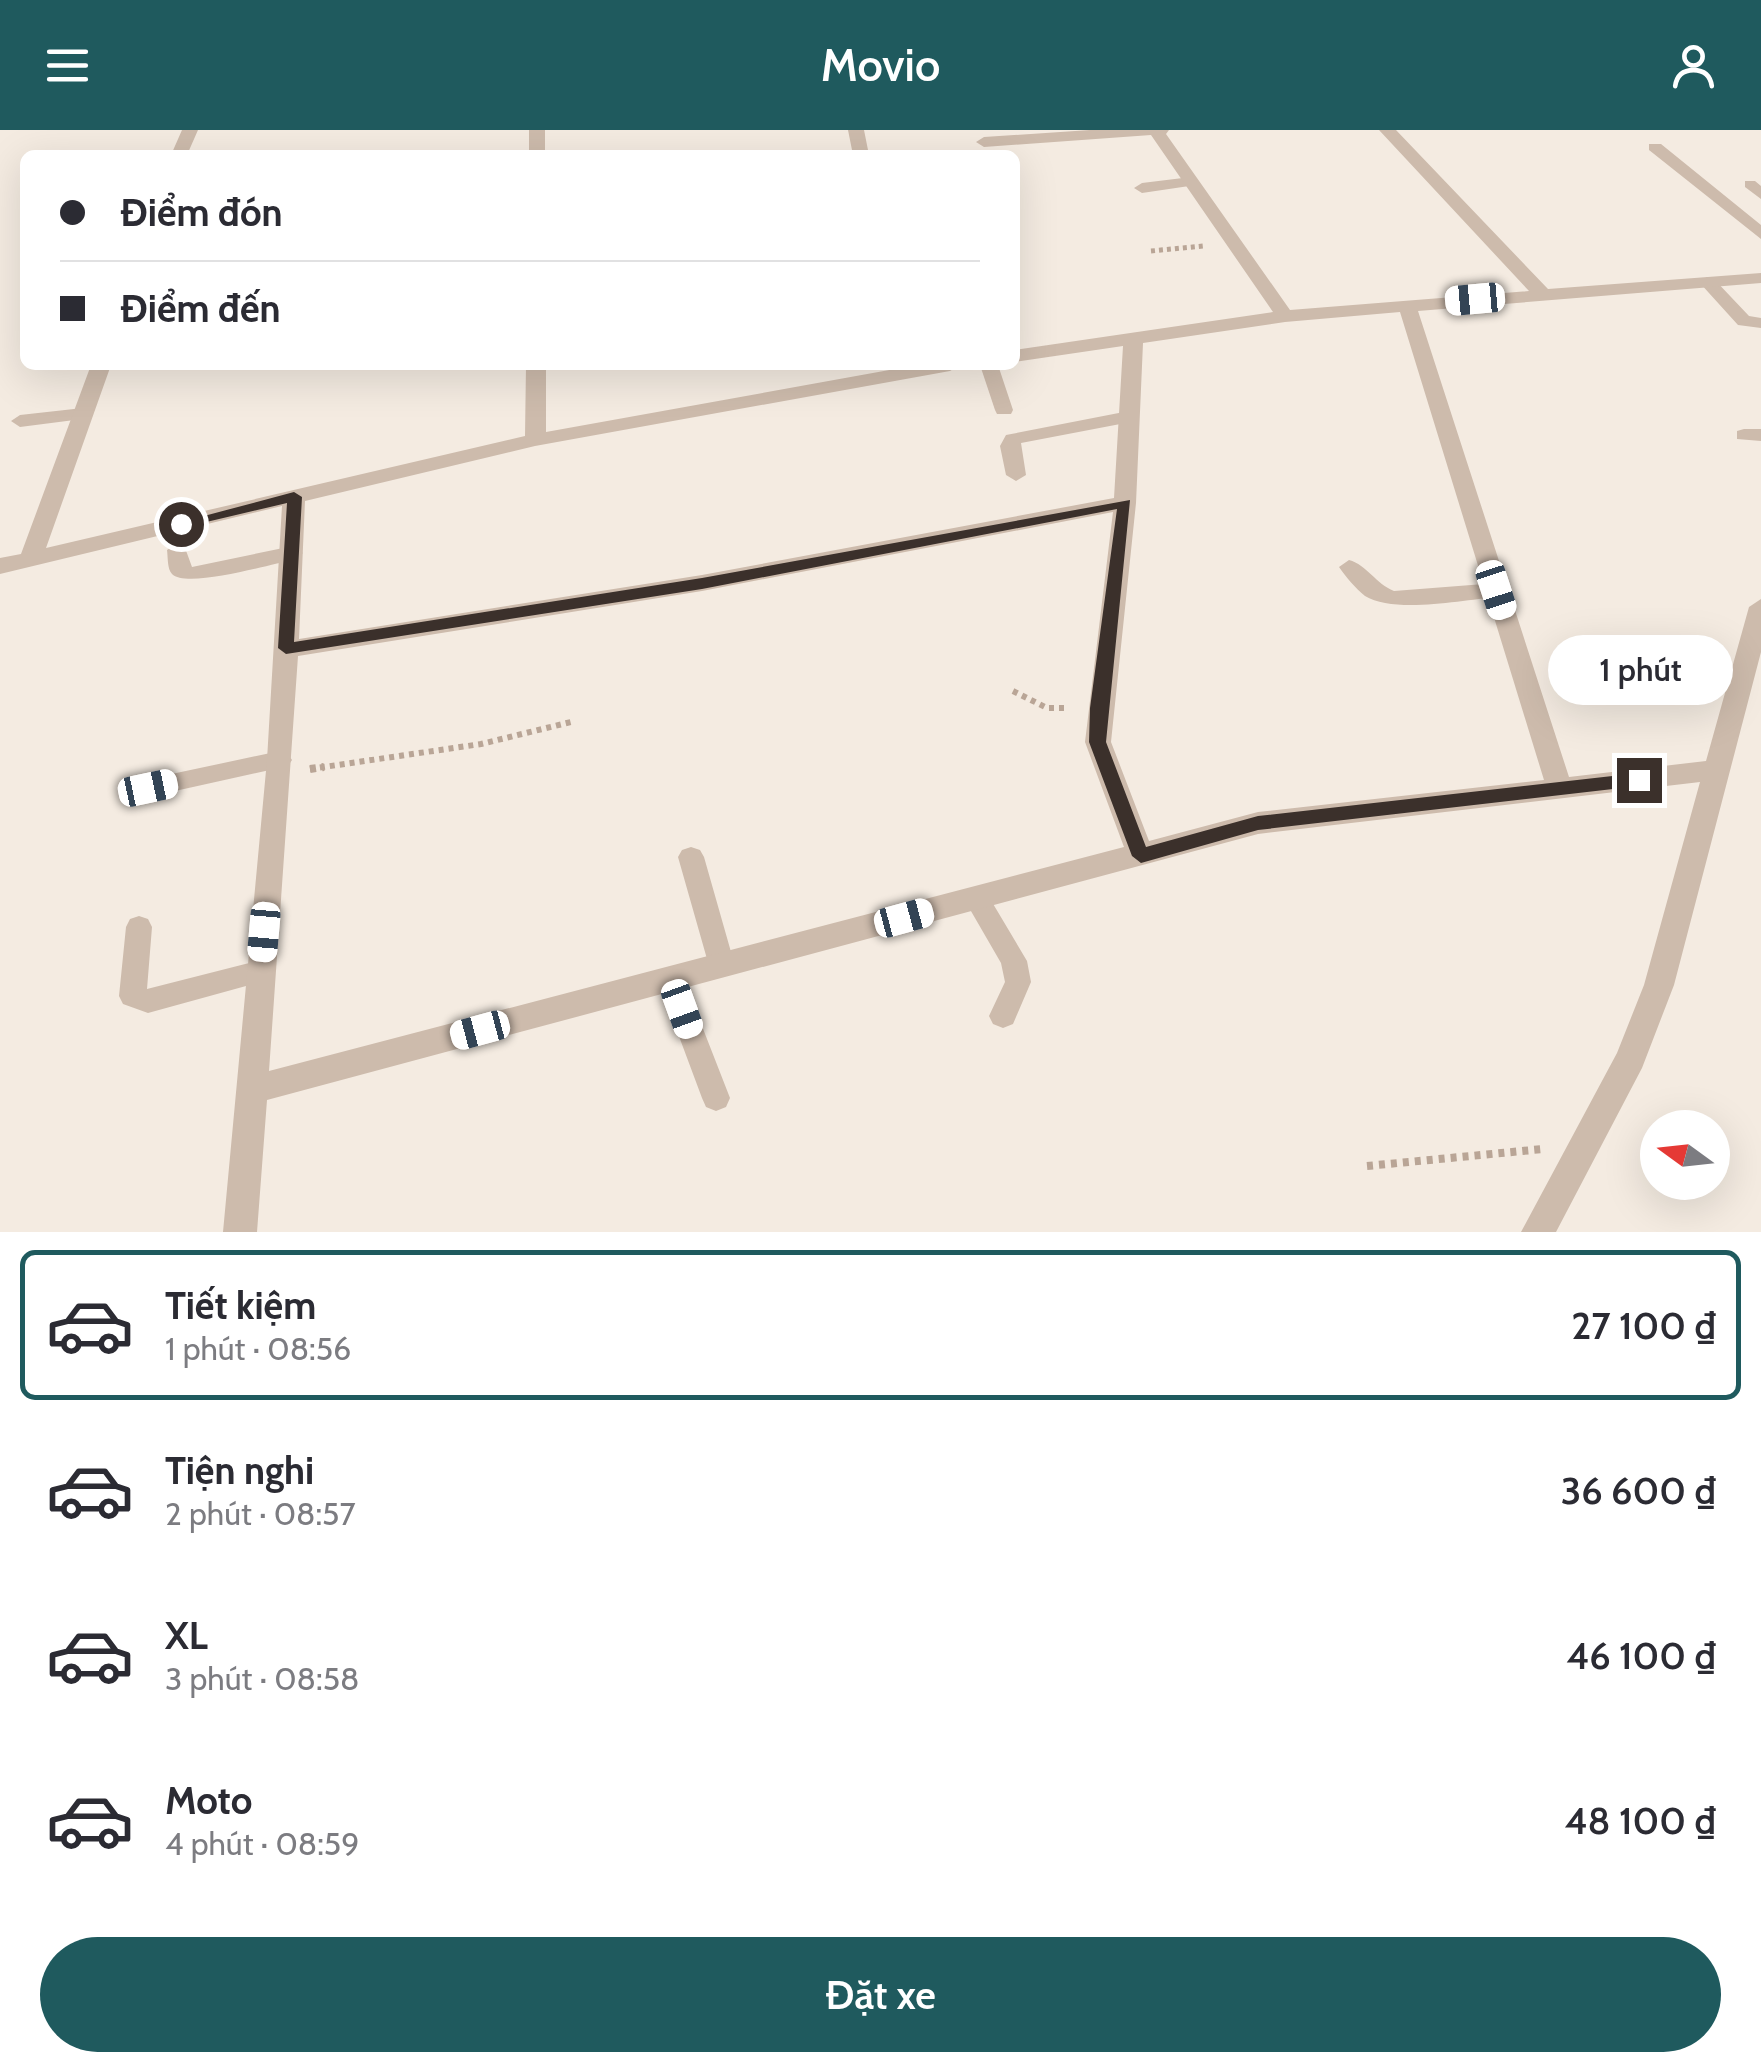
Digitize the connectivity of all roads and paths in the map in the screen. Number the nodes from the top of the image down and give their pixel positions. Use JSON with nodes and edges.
{"nodes":[{"id":1,"x":1158,"y":130,"type":"edge"},
{"id":2,"x":1386,"y":130,"type":"edge"},
{"id":3,"x":984,"y":142,"type":"dead end"},
{"id":4,"x":1655,"y":148,"type":"dead end"},
{"id":5,"x":1191,"y":182,"type":"junction"},
{"id":6,"x":1142,"y":188,"type":"dead end"},
{"id":7,"x":1761,"y":234,"type":"edge"},
{"id":8,"x":1234,"y":243,"type":"junction"},
{"id":9,"x":1152,"y":252,"type":"dead end"},
{"id":10,"x":1761,"y":278,"type":"edge"},
{"id":11,"x":1706,"y":282,"type":"junction"},
{"id":12,"x":1542,"y":294,"type":"junction"},
{"id":13,"x":1407,"y":305,"type":"junction"},
{"id":14,"x":1285,"y":316,"type":"junction"},
{"id":15,"x":1761,"y":323,"type":"edge"},
{"id":16,"x":1133,"y":339,"type":"junction"},
{"id":17,"x":1020,"y":355,"type":"edge"},
{"id":18,"x":99,"y":370,"type":"edge"},
{"id":19,"x":536,"y":370,"type":"edge"},
{"id":20,"x":893,"y":370,"type":"edge"},
{"id":21,"x":991,"y":370,"type":"edge"},
{"id":22,"x":1004,"y":410,"type":"dead end"},
{"id":23,"x":83,"y":414,"type":"junction"},
{"id":24,"x":1129,"y":417,"type":"junction"},
{"id":25,"x":20,"y":421,"type":"dead end"},
{"id":26,"x":535,"y":440,"type":"junction"},
{"id":27,"x":1016,"y":475,"type":"dead end"},
{"id":28,"x":294,"y":497,"type":"junction"},
{"id":29,"x":1125,"y":503,"type":"junction"},
{"id":30,"x":177,"y":550,"type":"dead end"},
{"id":31,"x":293,"y":553,"type":"junction"},
{"id":32,"x":30,"y":560,"type":"junction"},
{"id":33,"x":0,"y":566,"type":"edge"},
{"id":34,"x":1349,"y":567,"type":"dead end"},
{"id":35,"x":1496,"y":590,"type":"junction"},
{"id":36,"x":1761,"y":606,"type":"edge"},
{"id":37,"x":286,"y":648,"type":"junction"},
{"id":38,"x":1014,"y":691,"type":"dead end"},
{"id":39,"x":1098,"y":708,"type":"junction"},
{"id":40,"x":575,"y":721,"type":"dead end"},
{"id":41,"x":279,"y":766,"type":"junction"},
{"id":42,"x":1718,"y":770,"type":"junction"},
{"id":43,"x":148,"y":788,"type":"dead end"},
{"id":44,"x":1560,"y":790,"type":"junction"},
{"id":45,"x":1141,"y":856,"type":"junction"},
{"id":46,"x":691,"y":857,"type":"dead end"},
{"id":47,"x":977,"y":898,"type":"junction"},
{"id":48,"x":139,"y":927,"type":"dead end"},
{"id":49,"x":722,"y":966,"type":"junction"},
{"id":50,"x":261,"y":971,"type":"junction"},
{"id":51,"x":672,"y":980,"type":"junction"},
{"id":52,"x":1003,"y":1016,"type":"dead end"},
{"id":53,"x":250,"y":1090,"type":"junction"},
{"id":54,"x":716,"y":1098,"type":"dead end"},
{"id":55,"x":1584,"y":1145,"type":"junction"},
{"id":56,"x":1366,"y":1166,"type":"dead end"},
{"id":57,"x":240,"y":1232,"type":"edge"},
{"id":58,"x":1538,"y":1232,"type":"edge"}],
"edges":[{"from":1,"to":3,"type":"street"},
{"from":1,"to":5,"type":"street"},
{"from":2,"to":12,"type":"street"},
{"from":4,"to":7,"type":"street"},
{"from":5,"to":6,"type":"lane"},
{"from":5,"to":8,"type":"street"},
{"from":8,"to":9,"type":"path"},
{"from":8,"to":14,"type":"street"},
{"from":10,"to":11,"type":"street"},
{"from":11,"to":12,"type":"street"},
{"from":11,"to":15,"type":"lane"},
{"from":12,"to":13,"type":"street"},
{"from":13,"to":14,"type":"street"},
{"from":13,"to":35,"type":"street"},
{"from":14,"to":16,"type":"street"},
{"from":16,"to":17,"type":"street"},
{"from":16,"to":24,"type":"street"},
{"from":18,"to":23,"type":"street"},
{"from":19,"to":26,"type":"street"},
{"from":20,"to":26,"type":"street"},
{"from":21,"to":22,"type":"lane"},
{"from":23,"to":25,"type":"lane"},
{"from":23,"to":32,"type":"street"},
{"from":24,"to":27,"type":"lane"},
{"from":24,"to":29,"type":"street"},
{"from":26,"to":28,"type":"street"},
{"from":28,"to":31,"type":"street"},
{"from":28,"to":32,"type":"street"},
{"from":29,"to":37,"type":"street"},
{"from":29,"to":39,"type":"street"},
{"from":30,"to":31,"type":"lane"},
{"from":31,"to":37,"type":"street"},
{"from":32,"to":33,"type":"street"},
{"from":34,"to":35,"type":"lane"},
{"from":35,"to":44,"type":"street"},
{"from":36,"to":42,"type":"street"},
{"from":37,"to":41,"type":"street"},
{"from":38,"to":39,"type":"path"},
{"from":39,"to":45,"type":"street"},
{"from":40,"to":41,"type":"path"},
{"from":41,"to":43,"type":"lane"},
{"from":41,"to":50,"type":"street"},
{"from":42,"to":44,"type":"street"},
{"from":42,"to":55,"type":"street"},
{"from":44,"to":45,"type":"street"},
{"from":45,"to":47,"type":"street"},
{"from":46,"to":49,"type":"lane"},
{"from":47,"to":49,"type":"street"},
{"from":47,"to":52,"type":"lane"},
{"from":48,"to":50,"type":"lane"},
{"from":49,"to":51,"type":"street"},
{"from":50,"to":53,"type":"street"},
{"from":51,"to":53,"type":"street"},
{"from":51,"to":54,"type":"lane"},
{"from":53,"to":57,"type":"street"},
{"from":55,"to":56,"type":"path"},
{"from":55,"to":58,"type":"street"}]}
